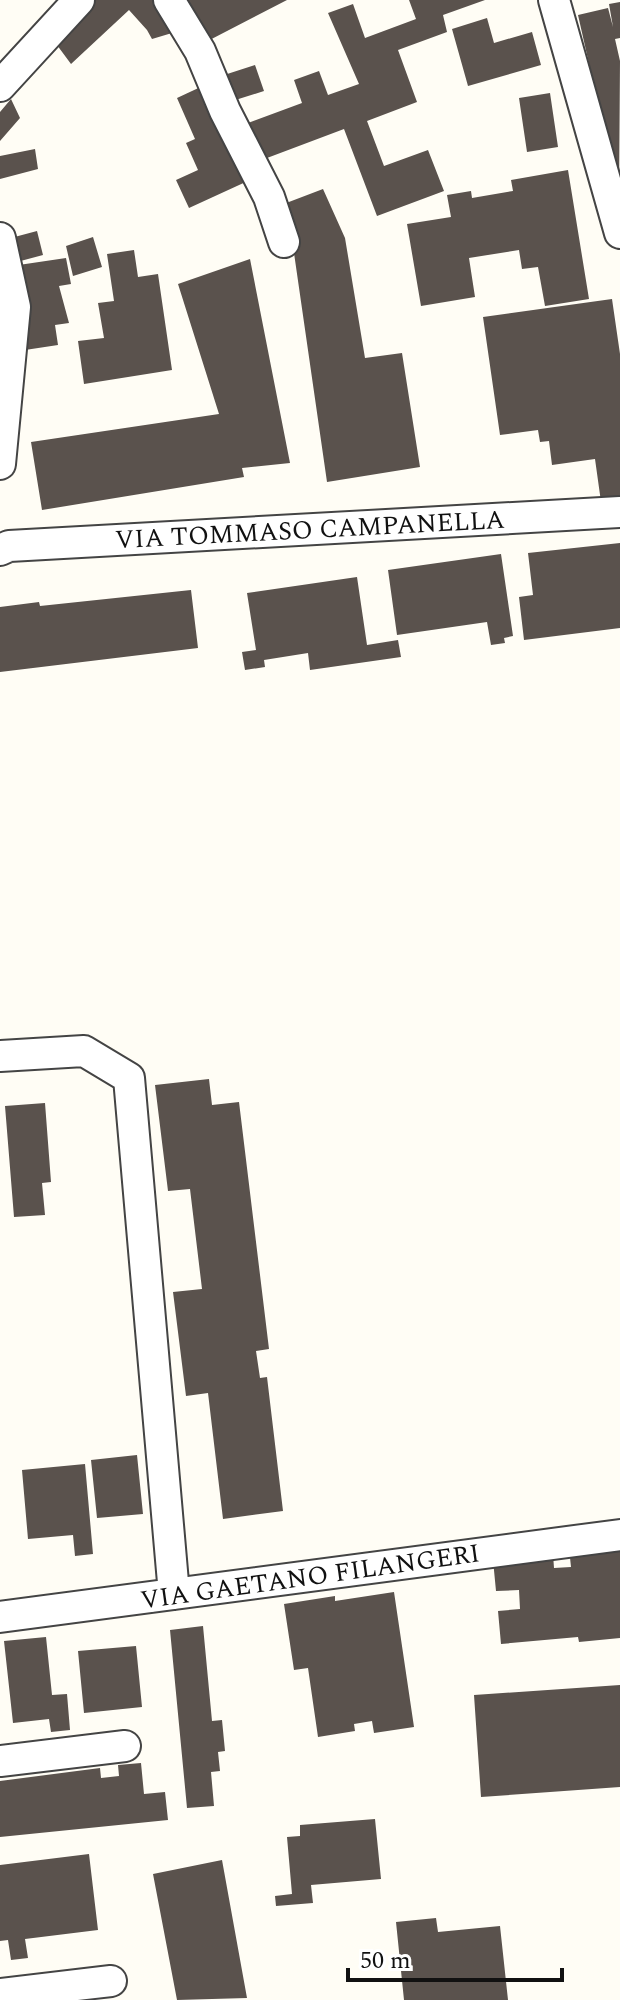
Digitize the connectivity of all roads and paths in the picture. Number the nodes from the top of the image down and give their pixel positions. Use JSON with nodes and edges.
{"nodes":[{"id":1,"x":79,"y":0,"type":"edge"},
{"id":2,"x":169,"y":0,"type":"edge"},
{"id":3,"x":554,"y":0,"type":"edge"},
{"id":4,"x":0,"y":86,"type":"edge"},
{"id":5,"x":620,"y":233,"type":"edge"},
{"id":6,"x":0,"y":238,"type":"edge"},
{"id":7,"x":284,"y":242,"type":"dead end"},
{"id":8,"x":0,"y":464,"type":"edge"},
{"id":9,"x":620,"y":512,"type":"edge"},
{"id":10,"x":0,"y":550,"type":"edge"},
{"id":11,"x":0,"y":1056,"type":"edge"},
{"id":12,"x":620,"y":1535,"type":"edge"},
{"id":13,"x":174,"y":1594,"type":"junction"},
{"id":14,"x":0,"y":1617,"type":"edge"},
{"id":15,"x":125,"y":1746,"type":"dead end"},
{"id":16,"x":0,"y":1761,"type":"edge"},
{"id":17,"x":111,"y":1981,"type":"dead end"},
{"id":18,"x":0,"y":1994,"type":"edge"}],
"edges":[{"from":1,"to":4,"type":"street"},
{"from":2,"to":7,"type":"street"},
{"from":3,"to":5,"type":"street"},
{"from":6,"to":8,"type":"street"},
{"from":9,"to":10,"type":"street","name":"VIA TOMMASO CAMPANELLA"},
{"from":11,"to":13,"type":"street"},
{"from":12,"to":13,"type":"street","name":"VIA GAETANO FILANGERI"},
{"from":13,"to":14,"type":"street","name":"VIA GAETANO FILANGERI"},
{"from":15,"to":16,"type":"street"},
{"from":17,"to":18,"type":"street"}]}
